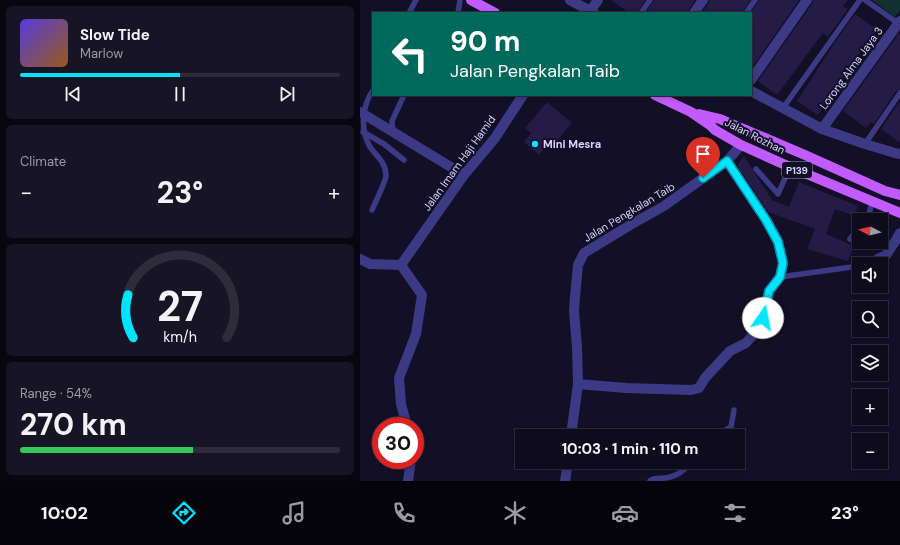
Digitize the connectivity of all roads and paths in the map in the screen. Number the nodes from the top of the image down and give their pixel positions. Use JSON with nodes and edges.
{"nodes":[{"id":1,"x":416,"y":0,"type":"edge"},
{"id":2,"x":460,"y":0,"type":"edge"},
{"id":3,"x":471,"y":0,"type":"edge"},
{"id":4,"x":570,"y":0,"type":"edge"},
{"id":5,"x":598,"y":0,"type":"edge"},
{"id":6,"x":650,"y":0,"type":"edge"},
{"id":7,"x":703,"y":0,"type":"edge"},
{"id":8,"x":755,"y":0,"type":"edge"},
{"id":9,"x":807,"y":0,"type":"edge"},
{"id":10,"x":860,"y":0,"type":"edge"},
{"id":11,"x":865,"y":0,"type":"edge"},
{"id":12,"x":410,"y":12,"type":"edge"},
{"id":13,"x":458,"y":12,"type":"edge"},
{"id":14,"x":493,"y":12,"type":"edge"},
{"id":15,"x":592,"y":12,"type":"edge"},
{"id":16,"x":642,"y":12,"type":"edge"},
{"id":17,"x":695,"y":12,"type":"edge"},
{"id":18,"x":747,"y":12,"type":"edge"},
{"id":19,"x":899,"y":22,"type":"edge"},
{"id":20,"x":752,"y":79,"type":"edge"},
{"id":21,"x":752,"y":91,"type":"edge"},
{"id":22,"x":372,"y":92,"type":"edge"},
{"id":23,"x":900,"y":93,"type":"edge"},
{"id":24,"x":404,"y":96,"type":"edge"},
{"id":25,"x":522,"y":96,"type":"edge"},
{"id":26,"x":657,"y":96,"type":"edge"},
{"id":27,"x":783,"y":108,"type":"junction"},
{"id":28,"x":691,"y":112,"type":"junction"},
{"id":29,"x":361,"y":113,"type":"edge"},
{"id":30,"x":822,"y":129,"type":"junction"},
{"id":31,"x":362,"y":132,"type":"junction"},
{"id":32,"x":393,"y":132,"type":"junction"},
{"id":33,"x":741,"y":144,"type":"junction"},
{"id":34,"x":865,"y":144,"type":"junction"},
{"id":35,"x":900,"y":154,"type":"edge"},
{"id":36,"x":404,"y":160,"type":"dead end"},
{"id":37,"x":727,"y":161,"type":"junction"},
{"id":38,"x":790,"y":167,"type":"junction"},
{"id":39,"x":756,"y":169,"type":"dead end"},
{"id":40,"x":464,"y":175,"type":"junction"},
{"id":41,"x":885,"y":191,"type":"junction"},
{"id":42,"x":900,"y":192,"type":"edge"},
{"id":43,"x":900,"y":195,"type":"edge"},
{"id":44,"x":872,"y":202,"type":"junction"},
{"id":45,"x":372,"y":210,"type":"dead end"},
{"id":46,"x":900,"y":212,"type":"edge"},
{"id":47,"x":869,"y":213,"type":"edge"},
{"id":48,"x":900,"y":233,"type":"edge"},
{"id":49,"x":852,"y":236,"type":"edge"},
{"id":50,"x":850,"y":239,"type":"dead end"},
{"id":51,"x":884,"y":257,"type":"edge"},
{"id":52,"x":360,"y":259,"type":"edge"},
{"id":53,"x":401,"y":266,"type":"junction"},
{"id":54,"x":852,"y":267,"type":"edge"},
{"id":55,"x":780,"y":277,"type":"junction"},
{"id":56,"x":578,"y":384,"type":"junction"},
{"id":57,"x":734,"y":410,"type":"dead end"},
{"id":58,"x":405,"y":417,"type":"edge"},
{"id":59,"x":572,"y":429,"type":"edge"},
{"id":60,"x":728,"y":429,"type":"edge"},
{"id":61,"x":410,"y":469,"type":"edge"},
{"id":62,"x":567,"y":469,"type":"edge"},
{"id":63,"x":686,"y":469,"type":"edge"},
{"id":64,"x":408,"y":481,"type":"edge"},
{"id":65,"x":565,"y":481,"type":"edge"},
{"id":66,"x":650,"y":481,"type":"edge"}],
"edges":[{"from":1,"to":12,"type":"lane"},
{"from":2,"to":13,"type":"lane"},
{"from":3,"to":14,"type":"main road"},
{"from":4,"to":15,"type":"street"},
{"from":5,"to":15,"type":"street"},
{"from":6,"to":16,"type":"lane"},
{"from":7,"to":17,"type":"street"},
{"from":8,"to":18,"type":"lane"},
{"from":9,"to":20,"type":"street"},
{"from":10,"to":27,"type":"lane"},
{"from":11,"to":19,"type":"lane"},
{"from":19,"to":30,"type":"street","name":"Lorong Alma Jaya 3"},
{"from":21,"to":27,"type":"street"},
{"from":22,"to":29,"type":"lane"},
{"from":23,"to":34,"type":"lane"},
{"from":24,"to":32,"type":"lane"},
{"from":25,"to":40,"type":"street","name":"Jalan Imam Haji Hamid"},
{"from":26,"to":28,"type":"main road","name":"Jalan Rozhan","number":"P139"},
{"from":27,"to":30,"type":"street"},
{"from":28,"to":33,"type":"main road","name":"Jalan Rozhan","number":"P139"},
{"from":28,"to":41,"type":"main road","name":"Jalan Rozhan","number":"P139"},
{"from":29,"to":31,"type":"lane"},
{"from":29,"to":32,"type":"street"},
{"from":30,"to":34,"type":"street"},
{"from":31,"to":36,"type":"lane"},
{"from":31,"to":45,"type":"lane"},
{"from":32,"to":40,"type":"street"},
{"from":33,"to":37,"type":"street","name":"Jalan Pengkalan Taib"},
{"from":33,"to":38,"type":"main road","name":"Jalan Rozhan","number":"P139"},
{"from":34,"to":35,"type":"street"},
{"from":37,"to":55,"type":"street"},
{"from":37,"to":56,"type":"street","name":"Jalan Pengkalan Taib"},
{"from":38,"to":39,"type":"lane"},
{"from":38,"to":44,"type":"main road","name":"Jalan Rozhan","number":"P139"},
{"from":40,"to":53,"type":"street","name":"Jalan Imam Haji Hamid"},
{"from":41,"to":42,"type":"main road"},
{"from":41,"to":43,"type":"main road","name":"Jalan Rozhan","number":"P139"},
{"from":44,"to":46,"type":"main road","name":"Jalan Rozhan","number":"P139"},
{"from":44,"to":47,"type":"lane"},
{"from":48,"to":51,"type":"street"},
{"from":49,"to":50,"type":"lane"},
{"from":52,"to":53,"type":"street"},
{"from":53,"to":58,"type":"street"},
{"from":54,"to":55,"type":"lane"},
{"from":55,"to":56,"type":"street"},
{"from":56,"to":59,"type":"street"},
{"from":57,"to":60,"type":"lane"},
{"from":61,"to":64,"type":"street"},
{"from":62,"to":65,"type":"street"},
{"from":63,"to":66,"type":"lane"}]}
